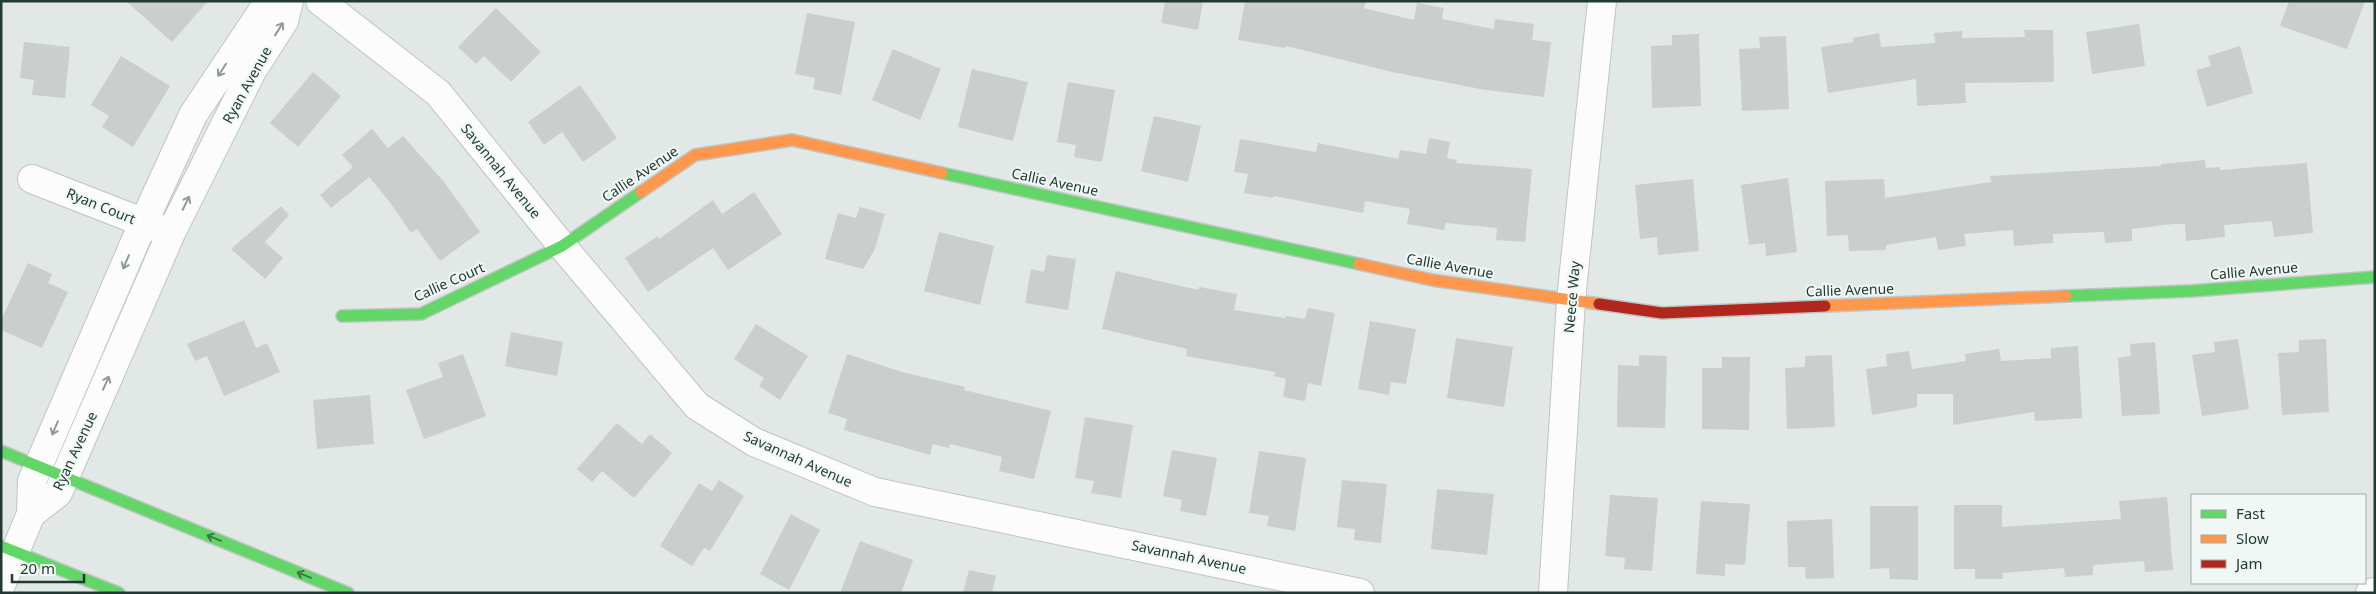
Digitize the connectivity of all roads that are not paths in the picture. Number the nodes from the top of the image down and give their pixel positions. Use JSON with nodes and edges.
{"nodes":[{"id":1,"x":269,"y":1,"type":"edge"},
{"id":2,"x":290,"y":1,"type":"edge"},
{"id":3,"x":320,"y":1,"type":"edge"},
{"id":4,"x":1602,"y":1,"type":"edge"},
{"id":5,"x":32,"y":179,"type":"dead end"},
{"id":6,"x":143,"y":223,"type":"junction"},
{"id":7,"x":171,"y":233,"type":"junction"},
{"id":8,"x":562,"y":246,"type":"junction"},
{"id":9,"x":2375,"y":276,"type":"edge"},
{"id":10,"x":1571,"y":300,"type":"junction"},
{"id":11,"x":342,"y":316,"type":"dead end"},
{"id":12,"x":1,"y":451,"type":"edge"},
{"id":13,"x":38,"y":466,"type":"junction"},
{"id":14,"x":64,"y":477,"type":"junction"},
{"id":15,"x":31,"y":514,"type":"junction"},
{"id":16,"x":8,"y":549,"type":"edge"},
{"id":17,"x":1,"y":585,"type":"edge"},
{"id":18,"x":2375,"y":592,"type":"edge"},
{"id":19,"x":119,"y":593,"type":"edge"},
{"id":20,"x":348,"y":593,"type":"edge"},
{"id":21,"x":1360,"y":593,"type":"edge"},
{"id":22,"x":1553,"y":593,"type":"edge"},
{"id":23,"x":2370,"y":593,"type":"edge"}],
"edges":[{"from":1,"to":6,"type":"street","name":"Ryan Avenue","one_way":true},
{"from":7,"to":2,"type":"street","name":"Ryan Avenue","one_way":true},
{"from":3,"to":8,"type":"street","name":"Savannah Avenue"},
{"from":4,"to":10,"type":"street","name":"Neece Way"},
{"from":5,"to":6,"type":"street","name":"Ryan Court"},
{"from":6,"to":7,"type":"street","name":"Ryan Court"},
{"from":6,"to":13,"type":"street","name":"Ryan Avenue","one_way":true},
{"from":14,"to":7,"type":"street","name":"Ryan Avenue","one_way":true},
{"from":8,"to":10,"type":"main road","name":"Callie Avenue"},
{"from":8,"to":11,"type":"main road","name":"Callie Court"},
{"from":8,"to":21,"type":"street","name":"Savannah Avenue"},
{"from":9,"to":10,"type":"main road","name":"Callie Avenue"},
{"from":10,"to":22,"type":"street","name":"Neece Way"},
{"from":12,"to":13,"type":"main road"},
{"from":13,"to":14,"type":"main road"},
{"from":13,"to":15,"type":"street","name":"Ryan Avenue"},
{"from":14,"to":15,"type":"street","name":"Ryan Avenue"},
{"from":20,"to":14,"type":"main road","one_way":true},
{"from":15,"to":16,"type":"street"},
{"from":16,"to":17,"type":"street"},
{"from":16,"to":19,"type":"main road"},
{"from":18,"to":23,"type":"street"}]}
